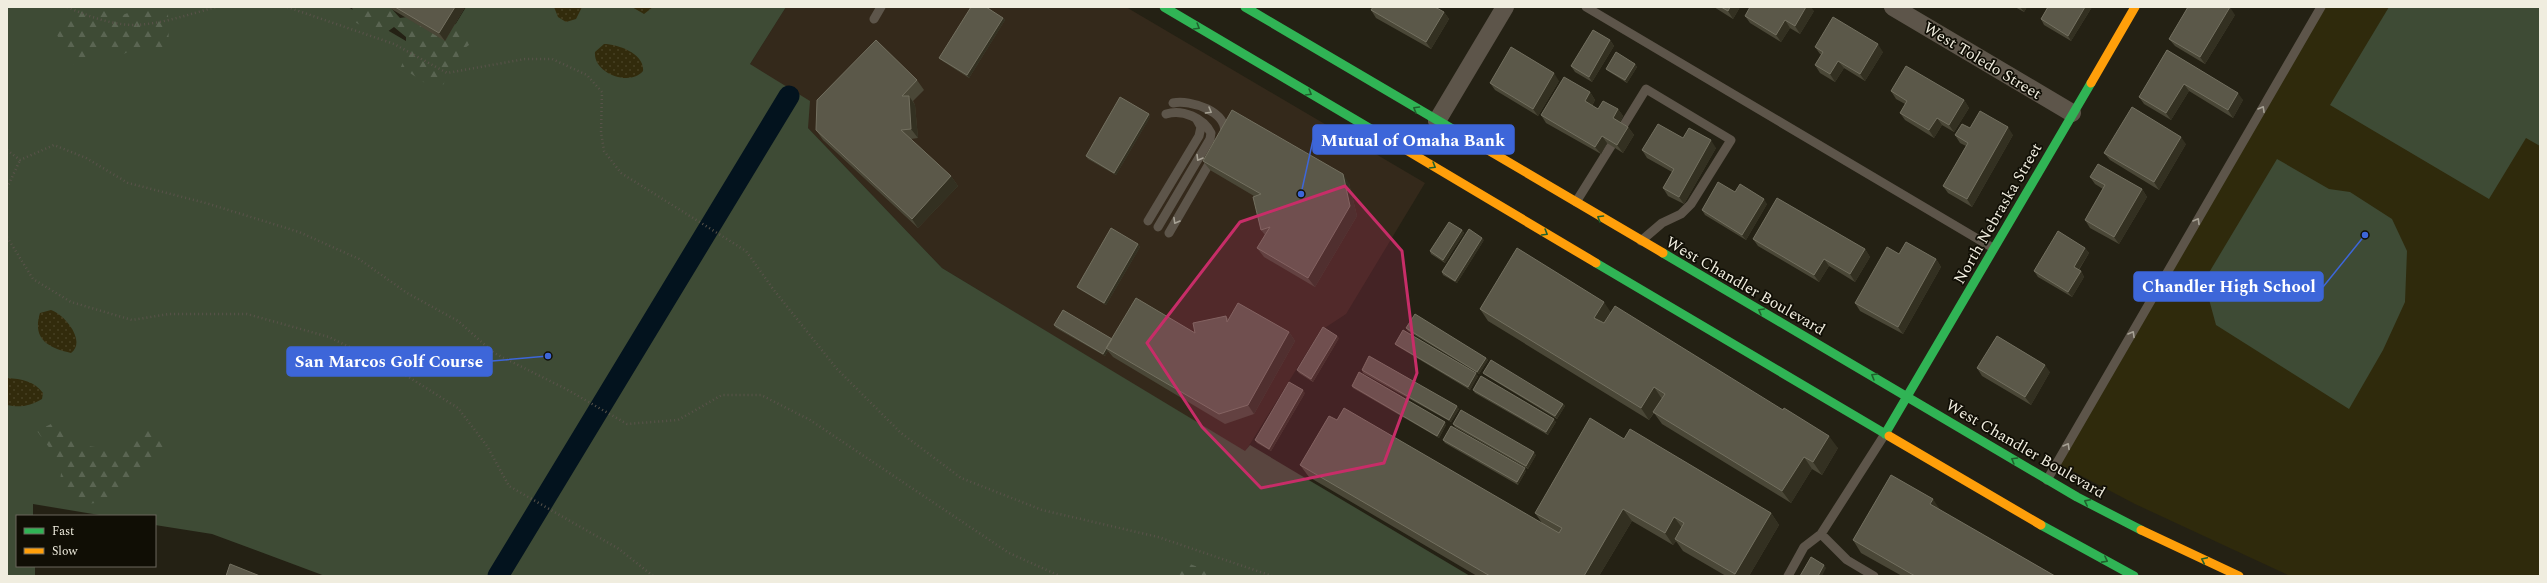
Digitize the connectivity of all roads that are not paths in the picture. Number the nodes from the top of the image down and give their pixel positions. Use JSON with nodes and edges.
{"nodes":[{"id":1,"x":881,"y":7,"type":"edge"},
{"id":2,"x":1164,"y":7,"type":"edge"},
{"id":3,"x":1245,"y":7,"type":"edge"},
{"id":4,"x":1505,"y":7,"type":"edge"},
{"id":5,"x":1586,"y":7,"type":"edge"},
{"id":6,"x":1893,"y":7,"type":"edge"},
{"id":7,"x":2135,"y":7,"type":"edge"},
{"id":8,"x":2321,"y":7,"type":"edge"},
{"id":9,"x":874,"y":19,"type":"dead end"},
{"id":10,"x":1173,"y":104,"type":"dead end"},
{"id":11,"x":1166,"y":114,"type":"dead end"},
{"id":12,"x":2072,"y":114,"type":"junction"},
{"id":13,"x":1196,"y":118,"type":"junction"},
{"id":14,"x":1437,"y":121,"type":"junction"},
{"id":15,"x":1622,"y":128,"type":"edge"},
{"id":16,"x":1611,"y":146,"type":"edge"},
{"id":17,"x":1575,"y":203,"type":"junction"},
{"id":18,"x":1148,"y":221,"type":"dead end"},
{"id":19,"x":1158,"y":227,"type":"dead end"},
{"id":20,"x":1169,"y":233,"type":"dead end"},
{"id":21,"x":1640,"y":242,"type":"junction"},
{"id":22,"x":1993,"y":248,"type":"junction"},
{"id":23,"x":1908,"y":395,"type":"junction"},
{"id":24,"x":1885,"y":434,"type":"junction"},
{"id":25,"x":2047,"y":480,"type":"junction"},
{"id":26,"x":1821,"y":534,"type":"junction"},
{"id":27,"x":1788,"y":576,"type":"edge"},
{"id":28,"x":1874,"y":576,"type":"edge"},
{"id":29,"x":2134,"y":576,"type":"edge"},
{"id":30,"x":2239,"y":576,"type":"edge"}],
"edges":[{"from":1,"to":9,"type":"lane"},
{"from":2,"to":24,"type":"main road","one_way":true},
{"from":14,"to":3,"type":"main road","name":"West Chandler Boulevard","one_way":true},
{"from":4,"to":14,"type":"street"},
{"from":5,"to":22,"type":"lane"},
{"from":6,"to":12,"type":"street","name":"West Toledo Street"},
{"from":7,"to":12,"type":"main road","name":"North Nebraska Street"},
{"from":25,"to":8,"type":"lane","one_way":true},
{"from":10,"to":20,"type":"lane","one_way":true},
{"from":11,"to":13,"type":"lane"},
{"from":12,"to":22,"type":"main road","name":"North Nebraska Street"},
{"from":13,"to":18,"type":"lane"},
{"from":13,"to":19,"type":"lane","one_way":true},
{"from":14,"to":17,"type":"main road","name":"West Chandler Boulevard"},
{"from":15,"to":21,"type":"lane"},
{"from":16,"to":17,"type":"lane"},
{"from":21,"to":17,"type":"main road","name":"West Chandler Boulevard","one_way":true},
{"from":23,"to":21,"type":"main road","name":"West Chandler Boulevard","one_way":true},
{"from":22,"to":23,"type":"main road","name":"North Nebraska Street"},
{"from":23,"to":24,"type":"main road","name":"North Nebraska Street"},
{"from":25,"to":23,"type":"main road","name":"West Chandler Boulevard","one_way":true},
{"from":24,"to":26,"type":"lane"},
{"from":24,"to":29,"type":"main road","one_way":true},
{"from":30,"to":25,"type":"main road","name":"West Chandler Boulevard","one_way":true},
{"from":26,"to":27,"type":"lane"},
{"from":26,"to":28,"type":"lane"}]}
